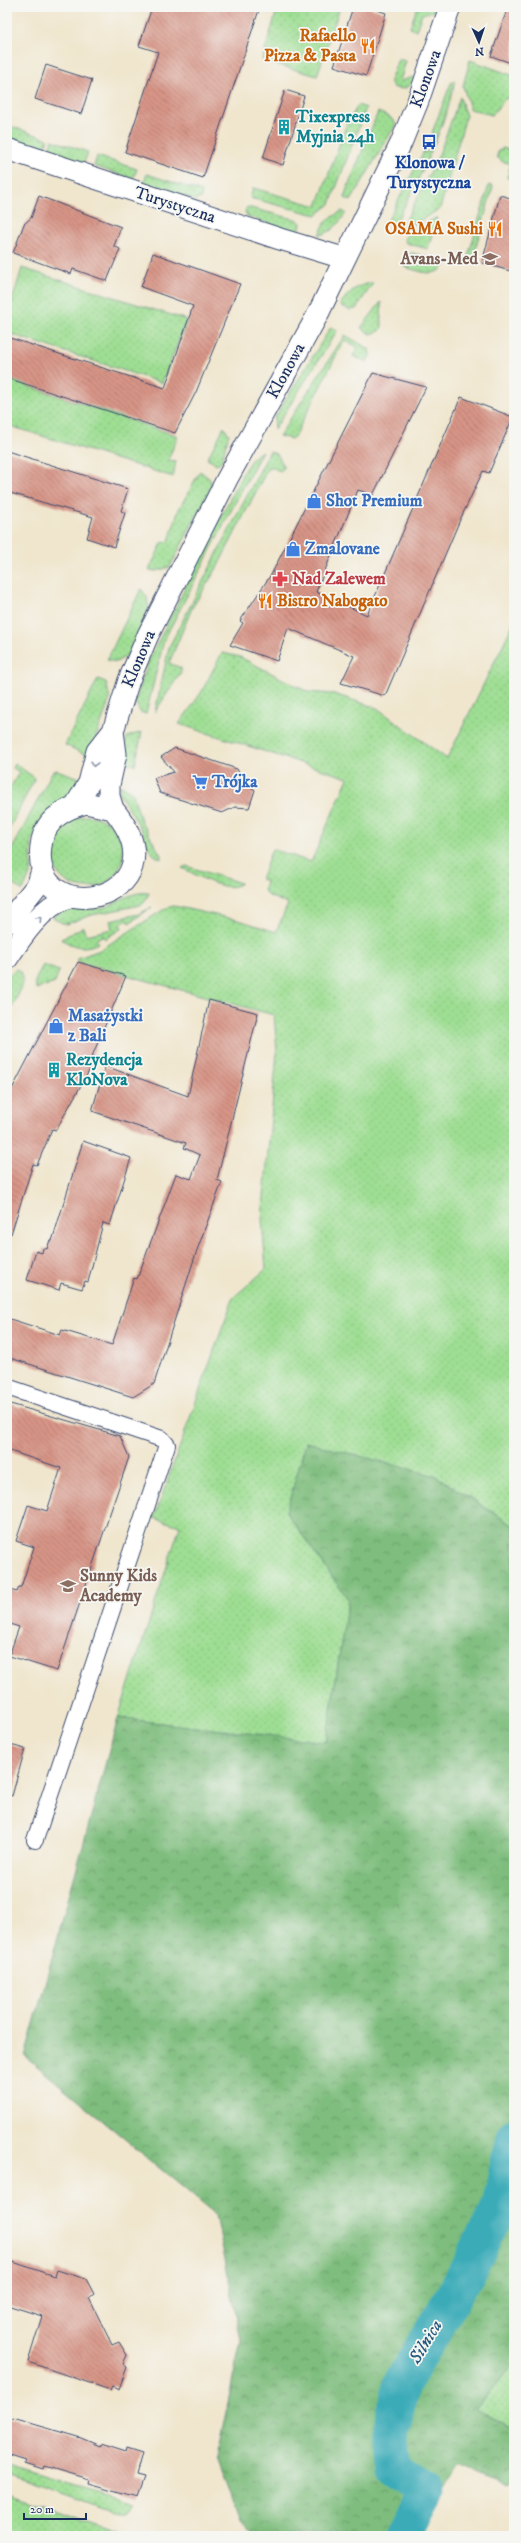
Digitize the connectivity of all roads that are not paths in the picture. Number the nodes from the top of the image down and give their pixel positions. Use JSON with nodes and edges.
{"nodes":[{"id":1,"x":450,"y":7,"type":"edge"},
{"id":2,"x":7,"y":149,"type":"edge"},
{"id":3,"x":343,"y":258,"type":"junction"},
{"id":4,"x":113,"y":731,"type":"junction"},
{"id":5,"x":75,"y":806,"type":"junction"},
{"id":6,"x":113,"y":809,"type":"junction"},
{"id":7,"x":42,"y":870,"type":"junction"},
{"id":8,"x":70,"y":897,"type":"junction"},
{"id":9,"x":7,"y":923,"type":"edge"},
{"id":10,"x":7,"y":959,"type":"edge"},
{"id":11,"x":7,"y":1387,"type":"edge"},
{"id":12,"x":35,"y":1840,"type":"dead end"}],
"edges":[{"from":1,"to":3,"type":"street","name":"Klonowa"},
{"from":2,"to":3,"type":"street","name":"Turystyczna"},
{"from":3,"to":4,"type":"street","name":"Klonowa"},
{"from":4,"to":5,"type":"street","one_way":true},
{"from":4,"to":6,"type":"street"},
{"from":5,"to":6,"type":"street"},
{"from":5,"to":7,"type":"street"},
{"from":6,"to":8,"type":"street"},
{"from":7,"to":8,"type":"street"},
{"from":7,"to":9,"type":"street"},
{"from":10,"to":8,"type":"street","one_way":true},
{"from":11,"to":12,"type":"street"}]}
